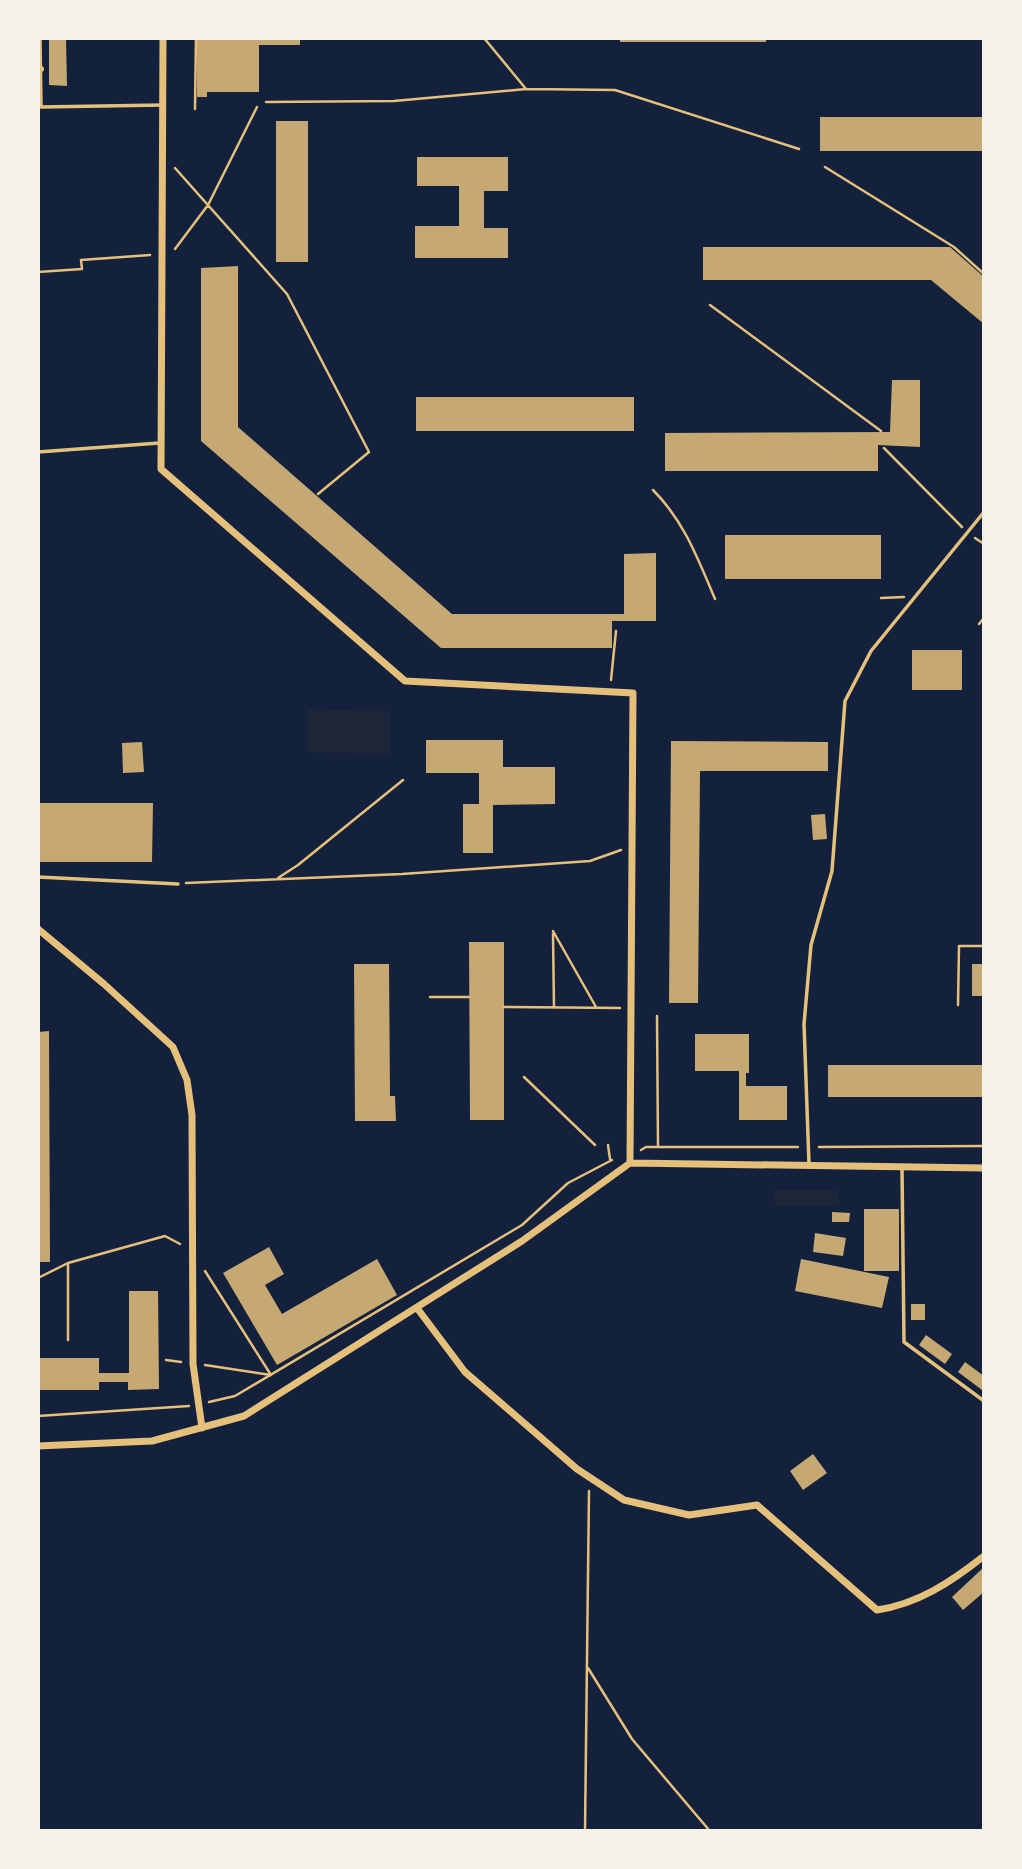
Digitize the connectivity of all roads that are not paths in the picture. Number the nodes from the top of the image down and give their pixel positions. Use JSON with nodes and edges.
{"nodes":[{"id":1,"x":40,"y":38,"type":"edge"},
{"id":2,"x":163,"y":38,"type":"edge"},
{"id":3,"x":40,"y":69,"type":"edge"},
{"id":4,"x":163,"y":105,"type":"junction"},
{"id":5,"x":40,"y":107,"type":"edge"},
{"id":6,"x":161,"y":443,"type":"junction"},
{"id":7,"x":38,"y":452,"type":"edge"},
{"id":8,"x":984,"y":512,"type":"edge"},
{"id":9,"x":38,"y":877,"type":"edge"},
{"id":10,"x":178,"y":884,"type":"road end"},
{"id":11,"x":38,"y":929,"type":"edge"},
{"id":12,"x":630,"y":1163,"type":"junction"},
{"id":13,"x":809,"y":1164,"type":"junction"},
{"id":14,"x":902,"y":1166,"type":"junction"},
{"id":15,"x":984,"y":1168,"type":"edge"},
{"id":16,"x":417,"y":1308,"type":"junction"},
{"id":17,"x":984,"y":1401,"type":"edge"},
{"id":18,"x":202,"y":1429,"type":"junction"},
{"id":19,"x":38,"y":1446,"type":"edge"},
{"id":20,"x":984,"y":1556,"type":"edge"}],
"edges":[{"from":1,"to":3,"type":"lane"},
{"from":2,"to":4,"type":"street"},
{"from":3,"to":5,"type":"lane"},
{"from":4,"to":5,"type":"lane"},
{"from":4,"to":6,"type":"street"},
{"from":6,"to":7,"type":"lane"},
{"from":6,"to":12,"type":"street"},
{"from":8,"to":13,"type":"lane"},
{"from":9,"to":10,"type":"lane"},
{"from":11,"to":18,"type":"street"},
{"from":12,"to":13,"type":"street"},
{"from":12,"to":16,"type":"street"},
{"from":13,"to":14,"type":"street"},
{"from":14,"to":15,"type":"street"},
{"from":14,"to":17,"type":"lane"},
{"from":16,"to":18,"type":"street"},
{"from":16,"to":20,"type":"street"},
{"from":18,"to":19,"type":"street"}]}
